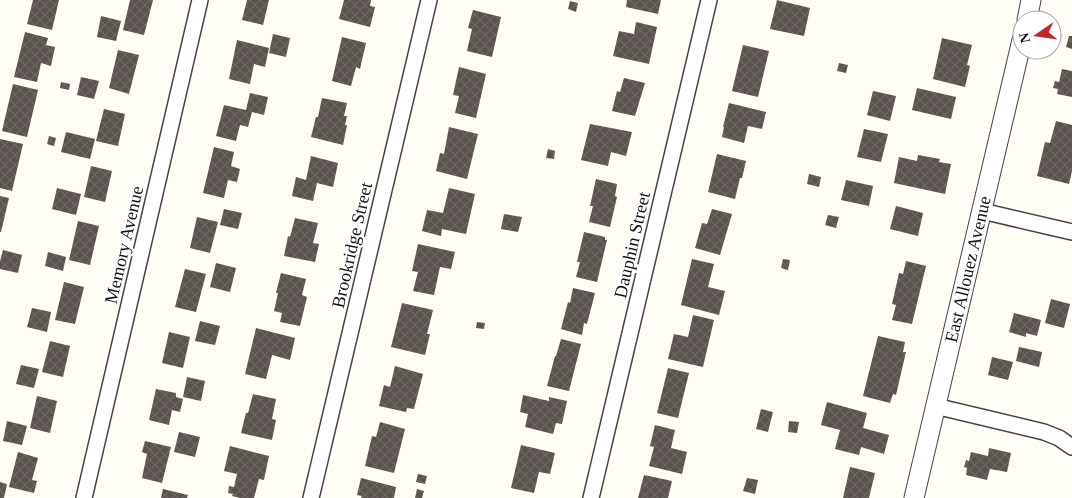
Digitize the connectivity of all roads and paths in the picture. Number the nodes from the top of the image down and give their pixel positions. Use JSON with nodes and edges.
{"nodes":[{"id":1,"x":200,"y":0,"type":"edge"},
{"id":2,"x":429,"y":0,"type":"edge"},
{"id":3,"x":709,"y":0,"type":"edge"},
{"id":4,"x":1017,"y":60,"type":"edge"},
{"id":5,"x":982,"y":211,"type":"junction"},
{"id":6,"x":1072,"y":232,"type":"edge"},
{"id":7,"x":935,"y":406,"type":"junction"},
{"id":8,"x":1072,"y":447,"type":"edge"},
{"id":9,"x":84,"y":498,"type":"edge"},
{"id":10,"x":311,"y":498,"type":"edge"},
{"id":11,"x":591,"y":498,"type":"edge"},
{"id":12,"x":914,"y":498,"type":"edge"}],
"edges":[{"from":1,"to":9,"type":"street","name":"Memory Avenue"},
{"from":2,"to":10,"type":"street","name":"Brookridge Street"},
{"from":3,"to":11,"type":"street","name":"Dauphin Street"},
{"from":4,"to":5,"type":"street","name":"East Allouez Avenue"},
{"from":5,"to":6,"type":"street"},
{"from":5,"to":7,"type":"street","name":"East Allouez Avenue"},
{"from":7,"to":8,"type":"street"},
{"from":7,"to":12,"type":"street","name":"East Allouez Avenue"}]}
